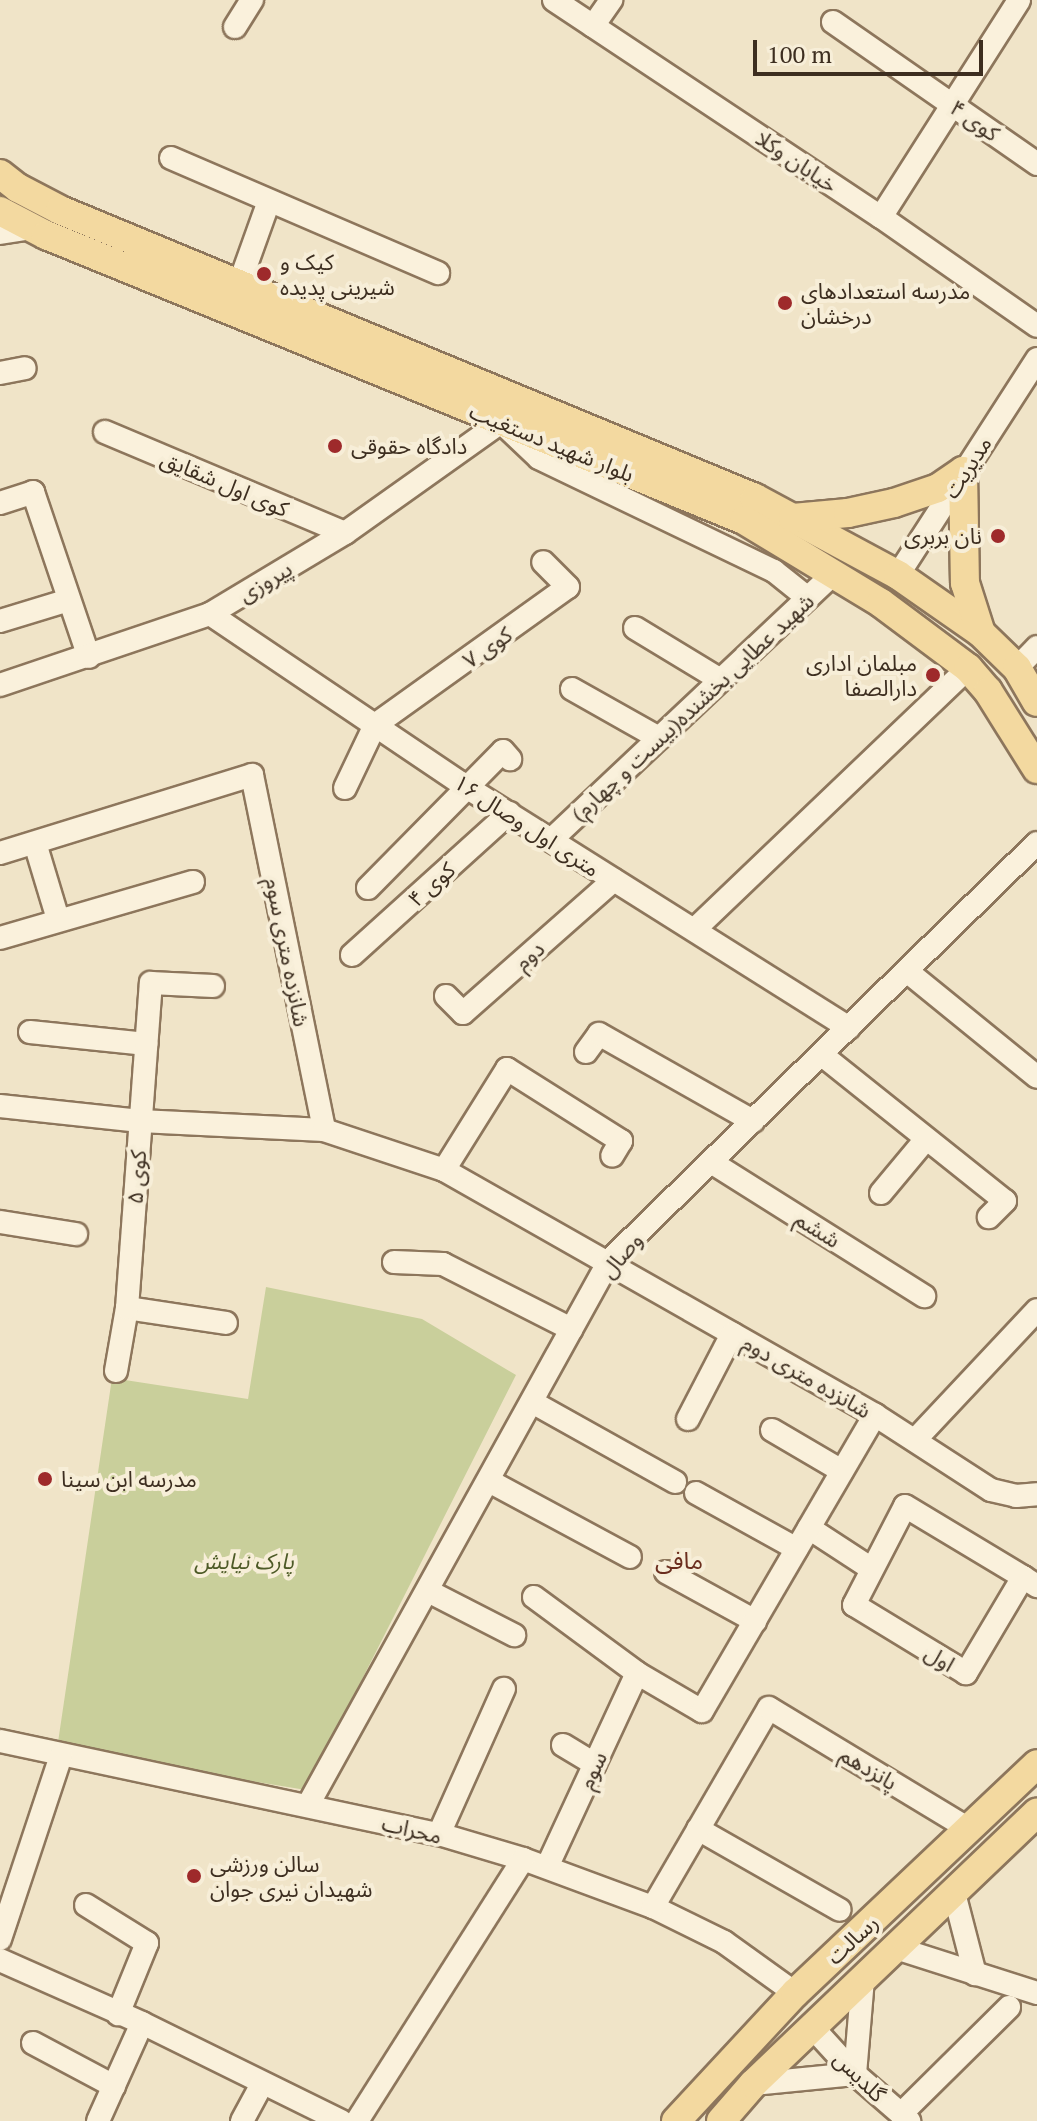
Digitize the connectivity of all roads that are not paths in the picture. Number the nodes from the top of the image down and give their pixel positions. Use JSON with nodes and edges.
{"nodes":[{"id":1,"x":252,"y":0,"type":"edge"},
{"id":2,"x":554,"y":0,"type":"edge"},
{"id":3,"x":611,"y":0,"type":"edge"},
{"id":4,"x":1019,"y":0,"type":"edge"},
{"id":5,"x":1030,"y":0,"type":"edge"},
{"id":6,"x":1037,"y":5,"type":"edge"},
{"id":7,"x":833,"y":22,"type":"dead end"},
{"id":8,"x":593,"y":26,"type":"junction"},
{"id":9,"x":235,"y":27,"type":"dead end"},
{"id":10,"x":952,"y":104,"type":"junction"},
{"id":11,"x":171,"y":158,"type":"dead end"},
{"id":12,"x":1037,"y":164,"type":"edge"},
{"id":13,"x":0,"y":174,"type":"edge"},
{"id":14,"x":269,"y":201,"type":"junction"},
{"id":15,"x":0,"y":211,"type":"edge"},
{"id":16,"x":881,"y":217,"type":"junction"},
{"id":17,"x":31,"y":228,"type":"junction"},
{"id":18,"x":0,"y":233,"type":"edge"},
{"id":19,"x":438,"y":273,"type":"dead end"},
{"id":20,"x":240,"y":282,"type":"junction"},
{"id":21,"x":1037,"y":326,"type":"edge"},
{"id":22,"x":1037,"y":359,"type":"edge"},
{"id":23,"x":25,"y":368,"type":"dead end"},
{"id":24,"x":0,"y":373,"type":"edge"},
{"id":25,"x":501,"y":422,"type":"junction"},
{"id":26,"x":105,"y":432,"type":"dead end"},
{"id":27,"x":963,"y":471,"type":"junction"},
{"id":28,"x":0,"y":503,"type":"edge"},
{"id":29,"x":793,"y":518,"type":"junction"},
{"id":30,"x":345,"y":533,"type":"junction"},
{"id":31,"x":543,"y":562,"type":"dead end"},
{"id":32,"x":832,"y":575,"type":"junction"},
{"id":33,"x":898,"y":575,"type":"junction"},
{"id":34,"x":808,"y":598,"type":"junction"},
{"id":35,"x":69,"y":600,"type":"junction"},
{"id":36,"x":881,"y":603,"type":"junction"},
{"id":37,"x":210,"y":614,"type":"junction"},
{"id":38,"x":0,"y":621,"type":"edge"},
{"id":39,"x":635,"y":628,"type":"dead end"},
{"id":40,"x":981,"y":633,"type":"junction"},
{"id":41,"x":1037,"y":647,"type":"edge"},
{"id":42,"x":89,"y":657,"type":"junction"},
{"id":43,"x":968,"y":668,"type":"junction"},
{"id":44,"x":1017,"y":668,"type":"junction"},
{"id":45,"x":721,"y":680,"type":"junction"},
{"id":46,"x":0,"y":685,"type":"edge"},
{"id":47,"x":572,"y":689,"type":"dead end"},
{"id":48,"x":1037,"y":702,"type":"edge"},
{"id":49,"x":375,"y":725,"type":"junction"},
{"id":50,"x":659,"y":738,"type":"junction"},
{"id":51,"x":510,"y":759,"type":"dead end"},
{"id":52,"x":1037,"y":769,"type":"edge"},
{"id":53,"x":345,"y":788,"type":"dead end"},
{"id":54,"x":468,"y":788,"type":"junction"},
{"id":55,"x":509,"y":813,"type":"junction"},
{"id":56,"x":551,"y":840,"type":"junction"},
{"id":57,"x":35,"y":843,"type":"junction"},
{"id":58,"x":1037,"y":843,"type":"edge"},
{"id":59,"x":0,"y":853,"type":"edge"},
{"id":60,"x":614,"y":880,"type":"junction"},
{"id":61,"x":193,"y":882,"type":"dead end"},
{"id":62,"x":368,"y":888,"type":"dead end"},
{"id":63,"x":58,"y":919,"type":"junction"},
{"id":64,"x":695,"y":929,"type":"junction"},
{"id":65,"x":0,"y":938,"type":"edge"},
{"id":66,"x":352,"y":955,"type":"dead end"},
{"id":67,"x":908,"y":972,"type":"junction"},
{"id":68,"x":213,"y":986,"type":"dead end"},
{"id":69,"x":446,"y":996,"type":"dead end"},
{"id":70,"x":849,"y":1028,"type":"junction"},
{"id":71,"x":30,"y":1032,"type":"dead end"},
{"id":72,"x":146,"y":1044,"type":"junction"},
{"id":73,"x":586,"y":1052,"type":"dead end"},
{"id":74,"x":822,"y":1055,"type":"junction"},
{"id":75,"x":1037,"y":1077,"type":"edge"},
{"id":76,"x":0,"y":1106,"type":"edge"},
{"id":77,"x":140,"y":1121,"type":"junction"},
{"id":78,"x":753,"y":1121,"type":"junction"},
{"id":79,"x":324,"y":1130,"type":"junction"},
{"id":80,"x":926,"y":1139,"type":"junction"},
{"id":81,"x":612,"y":1156,"type":"dead end"},
{"id":82,"x":711,"y":1162,"type":"junction"},
{"id":83,"x":444,"y":1170,"type":"junction"},
{"id":84,"x":881,"y":1193,"type":"dead end"},
{"id":85,"x":989,"y":1217,"type":"dead end"},
{"id":86,"x":0,"y":1222,"type":"edge"},
{"id":87,"x":76,"y":1234,"type":"dead end"},
{"id":88,"x":609,"y":1261,"type":"junction"},
{"id":89,"x":394,"y":1262,"type":"dead end"},
{"id":90,"x":924,"y":1296,"type":"dead end"},
{"id":91,"x":127,"y":1308,"type":"junction"},
{"id":92,"x":1037,"y":1310,"type":"edge"},
{"id":93,"x":226,"y":1323,"type":"dead end"},
{"id":94,"x":571,"y":1329,"type":"junction"},
{"id":95,"x":732,"y":1334,"type":"junction"},
{"id":96,"x":116,"y":1371,"type":"dead end"},
{"id":97,"x":532,"y":1402,"type":"junction"},
{"id":98,"x":875,"y":1415,"type":"junction"},
{"id":99,"x":688,"y":1419,"type":"dead end"},
{"id":100,"x":772,"y":1430,"type":"dead end"},
{"id":101,"x":915,"y":1440,"type":"junction"},
{"id":102,"x":842,"y":1471,"type":"junction"},
{"id":103,"x":489,"y":1481,"type":"junction"},
{"id":104,"x":675,"y":1482,"type":"dead end"},
{"id":105,"x":696,"y":1493,"type":"dead end"},
{"id":106,"x":1037,"y":1494,"type":"edge"},
{"id":107,"x":809,"y":1528,"type":"junction"},
{"id":108,"x":797,"y":1549,"type":"junction"},
{"id":109,"x":630,"y":1557,"type":"dead end"},
{"id":110,"x":872,"y":1569,"type":"junction"},
{"id":111,"x":666,"y":1572,"type":"dead end"},
{"id":112,"x":1030,"y":1582,"type":"edge"},
{"id":113,"x":428,"y":1591,"type":"junction"},
{"id":114,"x":534,"y":1597,"type":"dead end"},
{"id":115,"x":755,"y":1621,"type":"junction"},
{"id":116,"x":514,"y":1635,"type":"dead end"},
{"id":117,"x":637,"y":1673,"type":"junction"},
{"id":118,"x":504,"y":1689,"type":"dead end"},
{"id":119,"x":0,"y":1741,"type":"edge"},
{"id":120,"x":563,"y":1745,"type":"dead end"},
{"id":121,"x":61,"y":1756,"type":"junction"},
{"id":122,"x":595,"y":1764,"type":"junction"},
{"id":123,"x":1037,"y":1764,"type":"edge"},
{"id":124,"x":308,"y":1805,"type":"junction"},
{"id":125,"x":1037,"y":1813,"type":"edge"},
{"id":126,"x":698,"y":1829,"type":"junction"},
{"id":127,"x":969,"y":1829,"type":"junction"},
{"id":128,"x":439,"y":1834,"type":"junction"},
{"id":129,"x":523,"y":1859,"type":"junction"},
{"id":130,"x":547,"y":1867,"type":"junction"},
{"id":131,"x":954,"y":1893,"type":"junction"},
{"id":132,"x":86,"y":1905,"type":"dead end"},
{"id":133,"x":653,"y":1907,"type":"junction"},
{"id":134,"x":840,"y":1910,"type":"dead end"},
{"id":135,"x":0,"y":1939,"type":"edge"},
{"id":136,"x":896,"y":1948,"type":"junction"},
{"id":137,"x":0,"y":1960,"type":"edge"},
{"id":138,"x":975,"y":1974,"type":"junction"},
{"id":139,"x":863,"y":1978,"type":"junction"},
{"id":140,"x":795,"y":1993,"type":"junction"},
{"id":141,"x":1037,"y":1993,"type":"edge"},
{"id":142,"x":1009,"y":2007,"type":"dead end"},
{"id":143,"x":118,"y":2014,"type":"junction"},
{"id":144,"x":142,"y":2023,"type":"junction"},
{"id":145,"x":813,"y":2028,"type":"junction"},
{"id":146,"x":33,"y":2043,"type":"dead end"},
{"id":147,"x":855,"y":2074,"type":"junction"},
{"id":148,"x":262,"y":2084,"type":"junction"},
{"id":149,"x":753,"y":2084,"type":"junction"},
{"id":150,"x":114,"y":2086,"type":"junction"},
{"id":151,"x":905,"y":2117,"type":"edge"},
{"id":152,"x":98,"y":2121,"type":"edge"},
{"id":153,"x":242,"y":2121,"type":"edge"},
{"id":154,"x":341,"y":2121,"type":"edge"},
{"id":155,"x":357,"y":2121,"type":"edge"},
{"id":156,"x":676,"y":2121,"type":"edge"},
{"id":157,"x":721,"y":2121,"type":"edge"}],
"edges":[{"from":1,"to":9,"type":"street"},
{"from":2,"to":8,"type":"street","name":"خیابان وکلا"},
{"from":3,"to":8,"type":"street"},
{"from":4,"to":10,"type":"street"},
{"from":5,"to":6,"type":"street"},
{"from":7,"to":10,"type":"street","name":"کوی ۴"},
{"from":8,"to":16,"type":"street","name":"خیابان وکلا"},
{"from":10,"to":12,"type":"street","name":"کوی ۴"},
{"from":10,"to":16,"type":"street"},
{"from":11,"to":14,"type":"street"},
{"from":13,"to":20,"type":"main road","name":"بلوار شهید دستغیب"},
{"from":14,"to":19,"type":"street"},
{"from":14,"to":20,"type":"street"},
{"from":15,"to":17,"type":"main road","name":"بلوار شهید دستغیب"},
{"from":16,"to":21,"type":"street","name":"خیابان وکلا"},
{"from":17,"to":18,"type":"street"},
{"from":17,"to":25,"type":"main road","name":"بلوار شهید دستغیب"},
{"from":20,"to":29,"type":"main road","name":"بلوار شهید دستغیب"},
{"from":22,"to":27,"type":"street","name":"مدیریت"},
{"from":23,"to":24,"type":"street"},
{"from":25,"to":30,"type":"street","name":"پیروزی"},
{"from":25,"to":32,"type":"main road","name":"بلوار شهید دستغیب"},
{"from":25,"to":34,"type":"street"},
{"from":26,"to":30,"type":"street","name":"کوی اول شقایق"},
{"from":27,"to":29,"type":"main road"},
{"from":27,"to":33,"type":"street","name":"مدیریت"},
{"from":27,"to":40,"type":"main road"},
{"from":28,"to":35,"type":"street"},
{"from":29,"to":33,"type":"main road","name":"بلوار شهید دستغیب"},
{"from":30,"to":37,"type":"street","name":"پیروزی"},
{"from":31,"to":49,"type":"street","name":"کوی ۷"},
{"from":32,"to":34,"type":"street","name":"شهید عطایی بخشنده(بیست و چهارم)"},
{"from":32,"to":36,"type":"main road","name":"بلوار شهید دستغیب"},
{"from":33,"to":36,"type":"main road"},
{"from":33,"to":40,"type":"main road","name":"بلوار شهید دستغیب"},
{"from":34,"to":45,"type":"street","name":"شهید عطایی بخشنده(بیست و چهارم)"},
{"from":35,"to":38,"type":"street"},
{"from":35,"to":42,"type":"street"},
{"from":36,"to":43,"type":"main road","name":"بلوار شهید دستغیب"},
{"from":37,"to":42,"type":"street","name":"پیروزی"},
{"from":37,"to":49,"type":"street","name":"۱۶ متری اول وصال"},
{"from":39,"to":45,"type":"street"},
{"from":40,"to":44,"type":"main road","name":"بلوار شهید دستغیب"},
{"from":41,"to":44,"type":"street"},
{"from":42,"to":46,"type":"street","name":"پیروزی"},
{"from":43,"to":52,"type":"main road","name":"بلوار شهید دستغیب"},
{"from":43,"to":64,"type":"street"},
{"from":44,"to":48,"type":"main road","name":"بلوار شهید دستغیب"},
{"from":45,"to":50,"type":"street","name":"شهید عطایی بخشنده(بیست و چهارم)"},
{"from":47,"to":50,"type":"street"},
{"from":49,"to":53,"type":"street"},
{"from":49,"to":54,"type":"street","name":"۱۶ متری اول وصال"},
{"from":50,"to":56,"type":"street","name":"شهید عطایی بخشنده(بیست و چهارم)"},
{"from":51,"to":54,"type":"street"},
{"from":54,"to":55,"type":"street","name":"۱۶ متری اول وصال"},
{"from":54,"to":62,"type":"street"},
{"from":55,"to":56,"type":"street","name":"۱۶ متری اول وصال"},
{"from":55,"to":66,"type":"street","name":"کوی ۴"},
{"from":56,"to":60,"type":"street","name":"۱۶ متری اول وصال"},
{"from":57,"to":59,"type":"street"},
{"from":57,"to":63,"type":"street"},
{"from":57,"to":79,"type":"street","name":"شانزده متری سوم"},
{"from":58,"to":67,"type":"street","name":"وصال"},
{"from":60,"to":64,"type":"street","name":"۱۶ متری اول وصال"},
{"from":60,"to":69,"type":"street","name":"دوم"},
{"from":61,"to":63,"type":"street"},
{"from":63,"to":65,"type":"street"},
{"from":64,"to":70,"type":"street","name":"۱۶ متری اول وصال"},
{"from":67,"to":70,"type":"street","name":"وصال"},
{"from":67,"to":75,"type":"street"},
{"from":68,"to":72,"type":"street","name":"کوی ۵"},
{"from":70,"to":74,"type":"street","name":"وصال"},
{"from":71,"to":72,"type":"street"},
{"from":72,"to":77,"type":"street","name":"کوی ۵"},
{"from":73,"to":78,"type":"street"},
{"from":74,"to":78,"type":"street","name":"وصال"},
{"from":74,"to":80,"type":"street"},
{"from":76,"to":77,"type":"street"},
{"from":77,"to":79,"type":"street"},
{"from":77,"to":91,"type":"street","name":"کوی ۵"},
{"from":78,"to":82,"type":"street","name":"وصال"},
{"from":79,"to":83,"type":"street"},
{"from":80,"to":84,"type":"street"},
{"from":80,"to":85,"type":"street"},
{"from":81,"to":83,"type":"street"},
{"from":82,"to":88,"type":"street","name":"وصال"},
{"from":82,"to":90,"type":"street","name":"ششم"},
{"from":83,"to":88,"type":"street"},
{"from":86,"to":87,"type":"street"},
{"from":88,"to":94,"type":"street","name":"وصال"},
{"from":88,"to":95,"type":"street","name":"شانزده متری دوم"},
{"from":89,"to":94,"type":"street"},
{"from":91,"to":93,"type":"street"},
{"from":91,"to":96,"type":"street","name":"کوی ۵"},
{"from":92,"to":101,"type":"street"},
{"from":94,"to":97,"type":"street","name":"وصال"},
{"from":95,"to":98,"type":"street","name":"شانزده متری دوم"},
{"from":95,"to":99,"type":"street"},
{"from":97,"to":103,"type":"street","name":"وصال"},
{"from":97,"to":104,"type":"street"},
{"from":98,"to":101,"type":"street","name":"شانزده متری دوم"},
{"from":98,"to":102,"type":"street"},
{"from":100,"to":102,"type":"street"},
{"from":101,"to":106,"type":"street","name":"شانزده متری دوم"},
{"from":102,"to":107,"type":"street"},
{"from":103,"to":109,"type":"street"},
{"from":103,"to":113,"type":"street","name":"وصال"},
{"from":105,"to":108,"type":"street"},
{"from":107,"to":108,"type":"street"},
{"from":107,"to":110,"type":"street"},
{"from":108,"to":115,"type":"street"},
{"from":110,"to":112,"type":"street"},
{"from":110,"to":112,"type":"street","name":"اول"},
{"from":111,"to":115,"type":"street"},
{"from":113,"to":116,"type":"street"},
{"from":113,"to":124,"type":"street","name":"وصال"},
{"from":114,"to":117,"type":"street"},
{"from":115,"to":117,"type":"street"},
{"from":117,"to":122,"type":"street","name":"سوم"},
{"from":118,"to":128,"type":"street"},
{"from":119,"to":121,"type":"street","name":"محراب"},
{"from":120,"to":122,"type":"street"},
{"from":121,"to":124,"type":"street","name":"محراب"},
{"from":121,"to":135,"type":"street"},
{"from":122,"to":130,"type":"street","name":"سوم"},
{"from":123,"to":127,"type":"main road","name":"رسالت"},
{"from":124,"to":128,"type":"street","name":"محراب"},
{"from":125,"to":131,"type":"main road","name":"رسالت"},
{"from":126,"to":127,"type":"street","name":"پانزدهم"},
{"from":126,"to":133,"type":"street"},
{"from":126,"to":134,"type":"street"},
{"from":127,"to":140,"type":"main road","name":"رسالت"},
{"from":128,"to":129,"type":"street","name":"محراب"},
{"from":129,"to":130,"type":"street","name":"محراب"},
{"from":129,"to":155,"type":"street"},
{"from":130,"to":133,"type":"street","name":"محراب"},
{"from":131,"to":136,"type":"main road","name":"رسالت"},
{"from":131,"to":138,"type":"street"},
{"from":132,"to":143,"type":"street"},
{"from":133,"to":140,"type":"street","name":"محراب"},
{"from":136,"to":138,"type":"street"},
{"from":136,"to":139,"type":"main road","name":"رسالت"},
{"from":137,"to":143,"type":"street"},
{"from":138,"to":141,"type":"street"},
{"from":139,"to":145,"type":"main road","name":"رسالت"},
{"from":139,"to":147,"type":"street"},
{"from":140,"to":156,"type":"main road","name":"رسالت"},
{"from":142,"to":151,"type":"street"},
{"from":143,"to":144,"type":"street"},
{"from":144,"to":148,"type":"street"},
{"from":144,"to":150,"type":"street"},
{"from":145,"to":147,"type":"street","name":"گلدیس"},
{"from":145,"to":149,"type":"main road","name":"رسالت"},
{"from":146,"to":150,"type":"street"},
{"from":147,"to":149,"type":"street"},
{"from":147,"to":151,"type":"street","name":"گلدیس"},
{"from":148,"to":153,"type":"street"},
{"from":148,"to":154,"type":"street"},
{"from":149,"to":157,"type":"main road","name":"رسالت"},
{"from":150,"to":152,"type":"street"}]}
